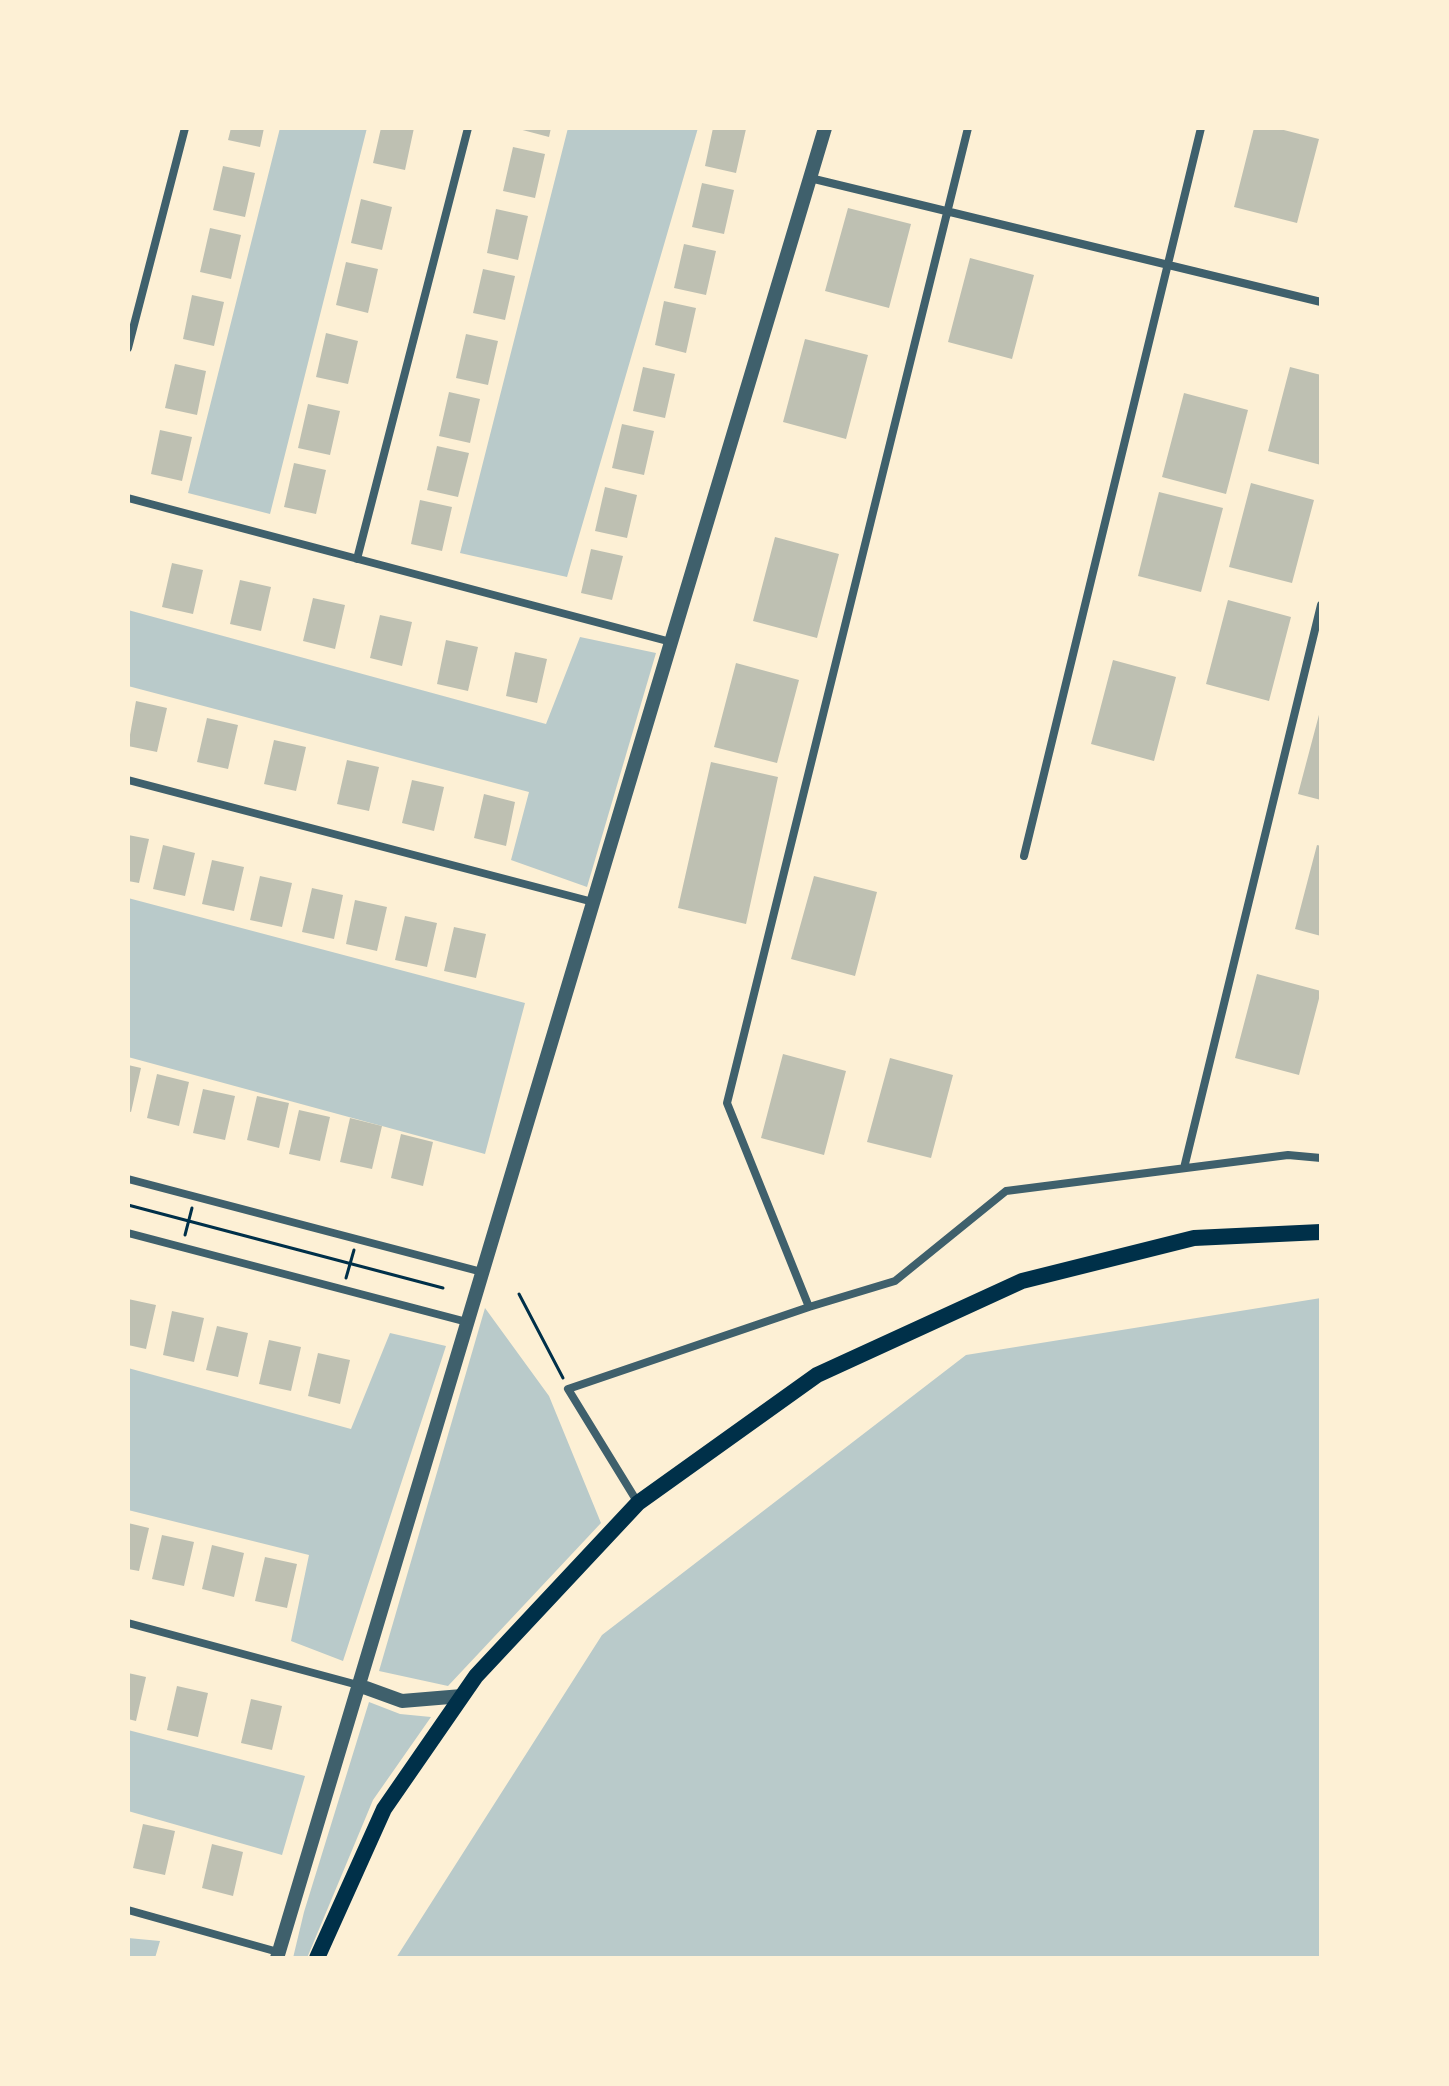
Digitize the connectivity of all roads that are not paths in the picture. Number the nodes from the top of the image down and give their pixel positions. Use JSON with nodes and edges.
{"nodes":[{"id":1,"x":185,"y":128,"type":"edge"},
{"id":2,"x":468,"y":128,"type":"edge"},
{"id":3,"x":825,"y":128,"type":"edge"},
{"id":4,"x":968,"y":128,"type":"edge"},
{"id":5,"x":1201,"y":128,"type":"edge"},
{"id":6,"x":810,"y":178,"type":"junction"},
{"id":7,"x":947,"y":212,"type":"junction"},
{"id":8,"x":1168,"y":265,"type":"junction"},
{"id":9,"x":1321,"y":302,"type":"edge"},
{"id":10,"x":128,"y":348,"type":"edge"},
{"id":11,"x":128,"y":498,"type":"edge"},
{"id":12,"x":357,"y":559,"type":"junction"},
{"id":13,"x":1321,"y":605,"type":"edge"},
{"id":14,"x":671,"y":642,"type":"junction"},
{"id":15,"x":128,"y":780,"type":"edge"},
{"id":16,"x":1024,"y":856,"type":"dead end"},
{"id":17,"x":593,"y":902,"type":"junction"},
{"id":18,"x":1321,"y":1158,"type":"edge"},
{"id":19,"x":1184,"y":1168,"type":"junction"},
{"id":20,"x":128,"y":1179,"type":"edge"},
{"id":21,"x":1321,"y":1232,"type":"edge"},
{"id":22,"x":128,"y":1233,"type":"edge"},
{"id":23,"x":482,"y":1272,"type":"junction"},
{"id":24,"x":809,"y":1307,"type":"junction"},
{"id":25,"x":467,"y":1322,"type":"junction"},
{"id":26,"x":638,"y":1503,"type":"junction"},
{"id":27,"x":128,"y":1623,"type":"edge"},
{"id":28,"x":358,"y":1685,"type":"junction"},
{"id":29,"x":462,"y":1696,"type":"junction"},
{"id":30,"x":128,"y":1910,"type":"edge"},
{"id":31,"x":277,"y":1955,"type":"edge"},
{"id":32,"x":317,"y":1958,"type":"edge"}],
"edges":[{"from":1,"to":10,"type":"street"},
{"from":2,"to":12,"type":"street"},
{"from":3,"to":6,"type":"street"},
{"from":4,"to":7,"type":"street"},
{"from":5,"to":8,"type":"street"},
{"from":6,"to":7,"type":"street"},
{"from":6,"to":14,"type":"street"},
{"from":7,"to":8,"type":"street"},
{"from":7,"to":24,"type":"street"},
{"from":8,"to":9,"type":"street"},
{"from":8,"to":16,"type":"street"},
{"from":11,"to":12,"type":"street"},
{"from":12,"to":14,"type":"street"},
{"from":13,"to":19,"type":"street"},
{"from":14,"to":17,"type":"street"},
{"from":15,"to":17,"type":"street"},
{"from":17,"to":23,"type":"street"},
{"from":18,"to":19,"type":"street"},
{"from":19,"to":24,"type":"street"},
{"from":20,"to":23,"type":"street"},
{"from":21,"to":26,"type":"main road"},
{"from":22,"to":25,"type":"street"},
{"from":23,"to":25,"type":"street"},
{"from":24,"to":26,"type":"street"},
{"from":25,"to":28,"type":"street"},
{"from":26,"to":29,"type":"main road"},
{"from":27,"to":28,"type":"street"},
{"from":28,"to":29,"type":"street"},
{"from":28,"to":31,"type":"street"},
{"from":29,"to":32,"type":"main road"},
{"from":30,"to":31,"type":"street"}]}
